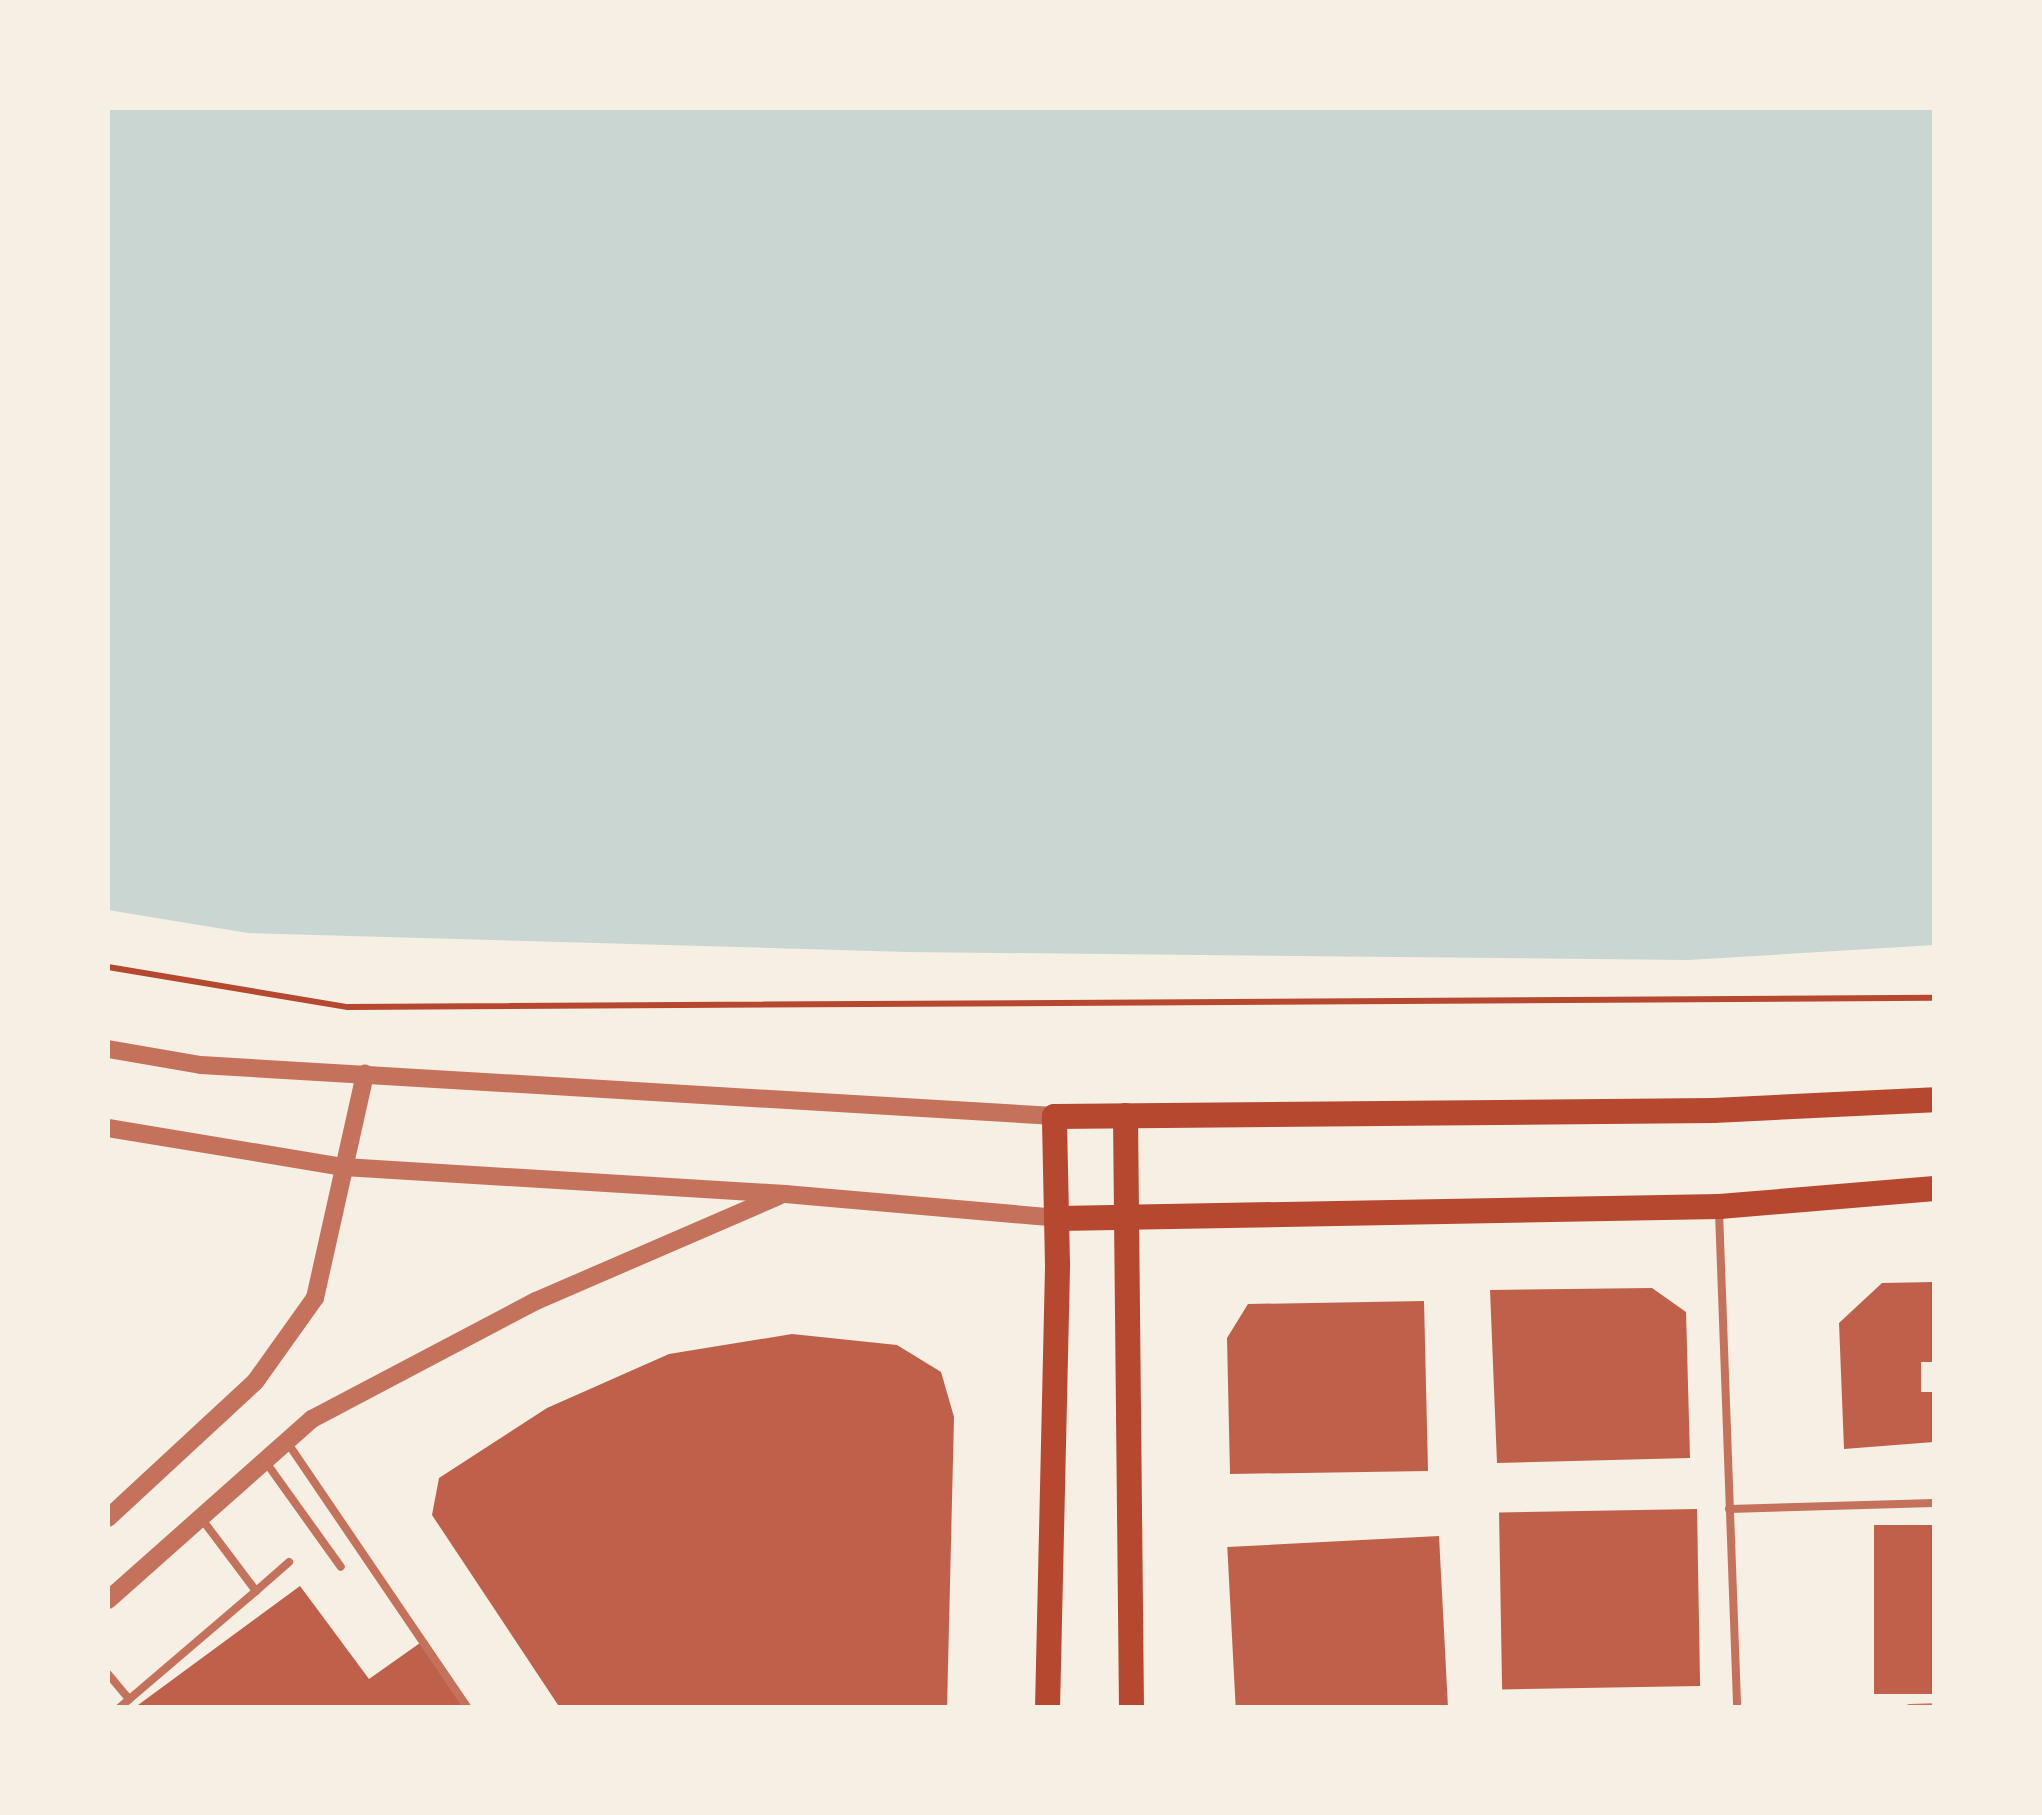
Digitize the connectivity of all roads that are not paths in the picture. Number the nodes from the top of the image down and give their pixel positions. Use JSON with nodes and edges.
{"nodes":[{"id":1,"x":108,"y":1049,"type":"edge"},
{"id":2,"x":364,"y":1074,"type":"junction"},
{"id":3,"x":1934,"y":1099,"type":"edge"},
{"id":4,"x":1125,"y":1115,"type":"junction"},
{"id":5,"x":1054,"y":1116,"type":"junction"},
{"id":6,"x":108,"y":1128,"type":"edge"},
{"id":7,"x":344,"y":1167,"type":"junction"},
{"id":8,"x":1934,"y":1188,"type":"edge"},
{"id":9,"x":784,"y":1194,"type":"junction"},
{"id":10,"x":1719,"y":1206,"type":"junction"},
{"id":11,"x":1058,"y":1218,"type":"junction"},
{"id":12,"x":1126,"y":1218,"type":"junction"},
{"id":13,"x":287,"y":1442,"type":"junction"},
{"id":14,"x":265,"y":1461,"type":"junction"},
{"id":15,"x":1934,"y":1503,"type":"edge"},
{"id":16,"x":1729,"y":1508,"type":"junction"},
{"id":17,"x":108,"y":1518,"type":"edge"},
{"id":18,"x":200,"y":1518,"type":"junction"},
{"id":19,"x":289,"y":1562,"type":"dead end"},
{"id":20,"x":341,"y":1568,"type":"dead end"},
{"id":21,"x":256,"y":1592,"type":"junction"},
{"id":22,"x":108,"y":1600,"type":"edge"},
{"id":23,"x":108,"y":1674,"type":"edge"},
{"id":24,"x":129,"y":1699,"type":"junction"},
{"id":25,"x":1934,"y":1707,"type":"edge"},
{"id":26,"x":119,"y":1708,"type":"edge"},
{"id":27,"x":468,"y":1708,"type":"edge"},
{"id":28,"x":1046,"y":1708,"type":"edge"},
{"id":29,"x":1131,"y":1708,"type":"edge"},
{"id":30,"x":1737,"y":1708,"type":"edge"},
{"id":31,"x":1910,"y":1708,"type":"edge"}],
"edges":[{"from":1,"to":2,"type":"street"},
{"from":2,"to":5,"type":"street"},
{"from":2,"to":7,"type":"street"},
{"from":3,"to":4,"type":"main road"},
{"from":4,"to":5,"type":"main road"},
{"from":4,"to":12,"type":"main road"},
{"from":5,"to":11,"type":"main road"},
{"from":6,"to":7,"type":"street"},
{"from":7,"to":9,"type":"street"},
{"from":7,"to":17,"type":"street"},
{"from":8,"to":10,"type":"main road"},
{"from":9,"to":11,"type":"street"},
{"from":9,"to":13,"type":"street"},
{"from":10,"to":12,"type":"main road"},
{"from":10,"to":16,"type":"lane"},
{"from":11,"to":12,"type":"main road"},
{"from":11,"to":28,"type":"main road"},
{"from":12,"to":29,"type":"main road"},
{"from":13,"to":14,"type":"street"},
{"from":13,"to":27,"type":"lane"},
{"from":14,"to":18,"type":"street"},
{"from":14,"to":20,"type":"lane"},
{"from":15,"to":16,"type":"lane"},
{"from":16,"to":30,"type":"lane"},
{"from":18,"to":21,"type":"lane"},
{"from":18,"to":22,"type":"street"},
{"from":19,"to":21,"type":"lane"},
{"from":21,"to":24,"type":"lane"},
{"from":23,"to":24,"type":"lane"},
{"from":24,"to":26,"type":"lane"},
{"from":25,"to":31,"type":"lane"}]}
